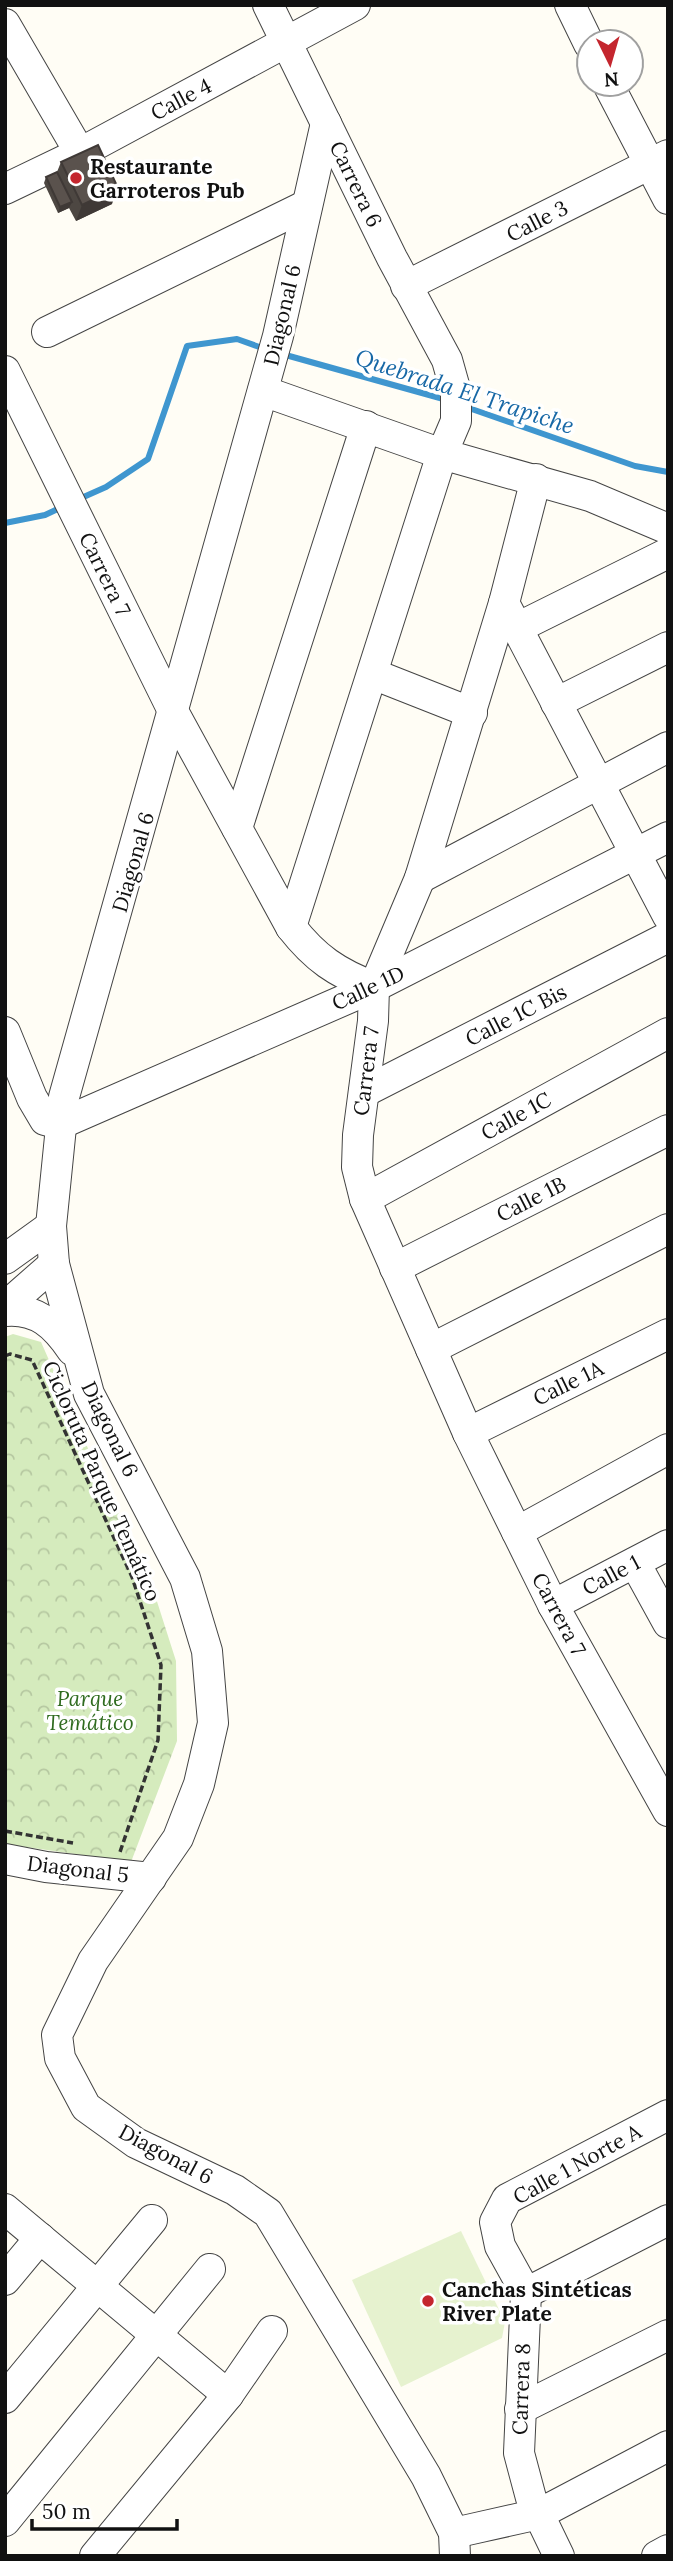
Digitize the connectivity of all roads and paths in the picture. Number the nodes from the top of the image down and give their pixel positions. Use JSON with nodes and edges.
{"nodes":[{"id":1,"x":268,"y":5,"type":"edge"},
{"id":2,"x":355,"y":5,"type":"edge"},
{"id":3,"x":570,"y":5,"type":"edge"},
{"id":4,"x":5,"y":24,"type":"edge"},
{"id":5,"x":581,"y":28,"type":"edge"},
{"id":6,"x":286,"y":42,"type":"junction"},
{"id":7,"x":617,"y":98,"type":"edge"},
{"id":8,"x":326,"y":123,"type":"junction"},
{"id":9,"x":80,"y":153,"type":"junction"},
{"id":10,"x":658,"y":160,"type":"edge"},
{"id":11,"x":5,"y":189,"type":"edge"},
{"id":12,"x":668,"y":199,"type":"edge"},
{"id":13,"x":307,"y":205,"type":"junction"},
{"id":14,"x":406,"y":286,"type":"junction"},
{"id":15,"x":47,"y":332,"type":"dead end"},
{"id":16,"x":5,"y":372,"type":"edge"},
{"id":17,"x":266,"y":381,"type":"junction"},
{"id":18,"x":366,"y":426,"type":"junction"},
{"id":19,"x":442,"y":454,"type":"junction"},
{"id":20,"x":536,"y":479,"type":"junction"},
{"id":21,"x":668,"y":529,"type":"edge"},
{"id":22,"x":668,"y":552,"type":"edge"},
{"id":23,"x":511,"y":616,"type":"junction"},
{"id":24,"x":668,"y":647,"type":"edge"},
{"id":25,"x":373,"y":674,"type":"junction"},
{"id":26,"x":556,"y":703,"type":"junction"},
{"id":27,"x":174,"y":713,"type":"junction"},
{"id":28,"x":472,"y":713,"type":"junction"},
{"id":29,"x":668,"y":747,"type":"edge"},
{"id":30,"x":598,"y":782,"type":"junction"},
{"id":31,"x":237,"y":828,"type":"junction"},
{"id":32,"x":668,"y":837,"type":"edge"},
{"id":33,"x":635,"y":854,"type":"junction"},
{"id":34,"x":420,"y":878,"type":"junction"},
{"id":35,"x":668,"y":916,"type":"edge"},
{"id":36,"x":291,"y":927,"type":"junction"},
{"id":37,"x":668,"y":937,"type":"edge"},
{"id":38,"x":374,"y":987,"type":"junction"},
{"id":39,"x":5,"y":1032,"type":"edge"},
{"id":40,"x":668,"y":1033,"type":"edge"},
{"id":41,"x":364,"y":1092,"type":"junction"},
{"id":42,"x":60,"y":1124,"type":"junction"},
{"id":43,"x":668,"y":1130,"type":"edge"},
{"id":44,"x":365,"y":1199,"type":"junction"},
{"id":45,"x":51,"y":1226,"type":"junction"},
{"id":46,"x":668,"y":1229,"type":"edge"},
{"id":47,"x":5,"y":1259,"type":"edge"},
{"id":48,"x":54,"y":1264,"type":"junction"},
{"id":49,"x":395,"y":1268,"type":"junction"},
{"id":50,"x":5,"y":1309,"type":"edge"},
{"id":51,"x":668,"y":1334,"type":"edge"},
{"id":52,"x":431,"y":1349,"type":"junction"},
{"id":53,"x":5,"y":1356,"type":"edge"},
{"id":54,"x":80,"y":1362,"type":"junction"},
{"id":55,"x":468,"y":1433,"type":"junction"},
{"id":56,"x":668,"y":1449,"type":"edge"},
{"id":57,"x":517,"y":1532,"type":"junction"},
{"id":58,"x":668,"y":1545,"type":"edge"},
{"id":59,"x":635,"y":1563,"type":"junction"},
{"id":60,"x":553,"y":1605,"type":"junction"},
{"id":61,"x":668,"y":1622,"type":"edge"},
{"id":62,"x":663,"y":1793,"type":"edge"},
{"id":63,"x":5,"y":1831,"type":"edge"},
{"id":64,"x":79,"y":1844,"type":"dead end"},
{"id":65,"x":107,"y":1849,"type":"dead end"},
{"id":66,"x":5,"y":1859,"type":"edge"},
{"id":67,"x":151,"y":1878,"type":"junction"},
{"id":68,"x":668,"y":2115,"type":"edge"},
{"id":69,"x":5,"y":2209,"type":"edge"},
{"id":70,"x":152,"y":2220,"type":"dead end"},
{"id":71,"x":668,"y":2220,"type":"edge"},
{"id":72,"x":40,"y":2238,"type":"junction"},
{"id":73,"x":210,"y":2269,"type":"dead end"},
{"id":74,"x":5,"y":2280,"type":"edge"},
{"id":75,"x":96,"y":2287,"type":"junction"},
{"id":76,"x":526,"y":2293,"type":"junction"},
{"id":77,"x":272,"y":2331,"type":"dead end"},
{"id":78,"x":668,"y":2335,"type":"edge"},
{"id":79,"x":156,"y":2336,"type":"junction"},
{"id":80,"x":228,"y":2395,"type":"junction"},
{"id":81,"x":5,"y":2398,"type":"edge"},
{"id":82,"x":520,"y":2409,"type":"junction"},
{"id":83,"x":668,"y":2446,"type":"edge"},
{"id":84,"x":539,"y":2514,"type":"junction"},
{"id":85,"x":5,"y":2521,"type":"edge"},
{"id":86,"x":454,"y":2544,"type":"edge"},
{"id":87,"x":668,"y":2550,"type":"edge"},
{"id":88,"x":95,"y":2556,"type":"edge"},
{"id":89,"x":559,"y":2556,"type":"edge"},
{"id":90,"x":657,"y":2556,"type":"edge"}],
"edges":[{"from":1,"to":6,"type":"street","name":"Carrera 6"},
{"from":2,"to":6,"type":"street","name":"Calle 4"},
{"from":3,"to":5,"type":"street"},
{"from":4,"to":9,"type":"street"},
{"from":6,"to":8,"type":"street","name":"Carrera 6"},
{"from":6,"to":9,"type":"street","name":"Calle 4"},
{"from":7,"to":10,"type":"street"},
{"from":8,"to":13,"type":"street","name":"Diagonal 6"},
{"from":8,"to":14,"type":"street","name":"Carrera 6"},
{"from":9,"to":11,"type":"street","name":"Calle 4"},
{"from":10,"to":12,"type":"street"},
{"from":10,"to":14,"type":"street","name":"Calle 3"},
{"from":13,"to":15,"type":"street"},
{"from":13,"to":17,"type":"street","name":"Diagonal 6"},
{"from":14,"to":19,"type":"street","name":"Carrera 6"},
{"from":16,"to":27,"type":"street","name":"Carrera 7"},
{"from":17,"to":18,"type":"street"},
{"from":17,"to":27,"type":"street","name":"Diagonal 6"},
{"from":18,"to":19,"type":"street"},
{"from":18,"to":31,"type":"street"},
{"from":19,"to":20,"type":"street"},
{"from":19,"to":25,"type":"street"},
{"from":20,"to":21,"type":"street"},
{"from":20,"to":23,"type":"street"},
{"from":22,"to":23,"type":"street"},
{"from":23,"to":26,"type":"street"},
{"from":23,"to":28,"type":"street"},
{"from":24,"to":26,"type":"street"},
{"from":25,"to":28,"type":"street"},
{"from":25,"to":36,"type":"street"},
{"from":26,"to":30,"type":"street"},
{"from":27,"to":31,"type":"street","name":"Carrera 7"},
{"from":27,"to":42,"type":"street","name":"Diagonal 6"},
{"from":28,"to":34,"type":"street"},
{"from":29,"to":30,"type":"street"},
{"from":30,"to":33,"type":"street"},
{"from":30,"to":34,"type":"street"},
{"from":31,"to":36,"type":"street","name":"Carrera 7"},
{"from":32,"to":33,"type":"street","name":"Calle 1D"},
{"from":33,"to":35,"type":"street"},
{"from":33,"to":38,"type":"street","name":"Calle 1D"},
{"from":34,"to":38,"type":"street"},
{"from":36,"to":38,"type":"street","name":"Carrera 7"},
{"from":37,"to":41,"type":"street","name":"Calle 1C Bis"},
{"from":38,"to":41,"type":"street","name":"Carrera 7"},
{"from":38,"to":42,"type":"street","name":"Calle 1D"},
{"from":39,"to":42,"type":"street"},
{"from":40,"to":44,"type":"street","name":"Calle 1C"},
{"from":41,"to":44,"type":"street","name":"Carrera 7"},
{"from":42,"to":45,"type":"street","name":"Diagonal 6"},
{"from":43,"to":49,"type":"street","name":"Calle 1B"},
{"from":44,"to":49,"type":"street","name":"Carrera 7"},
{"from":45,"to":47,"type":"street"},
{"from":45,"to":48,"type":"street","name":"Diagonal 6"},
{"from":46,"to":52,"type":"street"},
{"from":48,"to":50,"type":"street"},
{"from":48,"to":54,"type":"street","name":"Diagonal 6"},
{"from":49,"to":52,"type":"street","name":"Carrera 7"},
{"from":50,"to":54,"type":"street"},
{"from":51,"to":55,"type":"street","name":"Calle 1A"},
{"from":52,"to":55,"type":"street","name":"Carrera 7"},
{"from":53,"to":65,"type":"path","name":"Cicloruta Parque Temático"},
{"from":54,"to":67,"type":"street","name":"Diagonal 6"},
{"from":55,"to":57,"type":"street","name":"Carrera 7"},
{"from":56,"to":57,"type":"street"},
{"from":57,"to":60,"type":"street","name":"Carrera 7"},
{"from":58,"to":59,"type":"street","name":"Calle 1"},
{"from":59,"to":60,"type":"street","name":"Calle 1"},
{"from":59,"to":61,"type":"street"},
{"from":60,"to":62,"type":"street","name":"Carrera 7"},
{"from":63,"to":64,"type":"path"},
{"from":66,"to":67,"type":"street","name":"Diagonal 5"},
{"from":67,"to":86,"type":"street","name":"Diagonal 6"},
{"from":68,"to":76,"type":"street","name":"Calle 1 Norte A"},
{"from":69,"to":72,"type":"street"},
{"from":70,"to":75,"type":"street"},
{"from":71,"to":76,"type":"street"},
{"from":72,"to":74,"type":"street"},
{"from":72,"to":75,"type":"street"},
{"from":73,"to":79,"type":"street"},
{"from":75,"to":79,"type":"street"},
{"from":75,"to":81,"type":"street"},
{"from":76,"to":82,"type":"street","name":"Carrera 8"},
{"from":77,"to":80,"type":"street"},
{"from":78,"to":82,"type":"street"},
{"from":79,"to":80,"type":"street"},
{"from":79,"to":85,"type":"street"},
{"from":80,"to":88,"type":"street"},
{"from":82,"to":84,"type":"street","name":"Carrera 8"},
{"from":83,"to":84,"type":"street"},
{"from":84,"to":86,"type":"street"},
{"from":84,"to":89,"type":"street","name":"Carrera 8"},
{"from":87,"to":90,"type":"street"}]}
